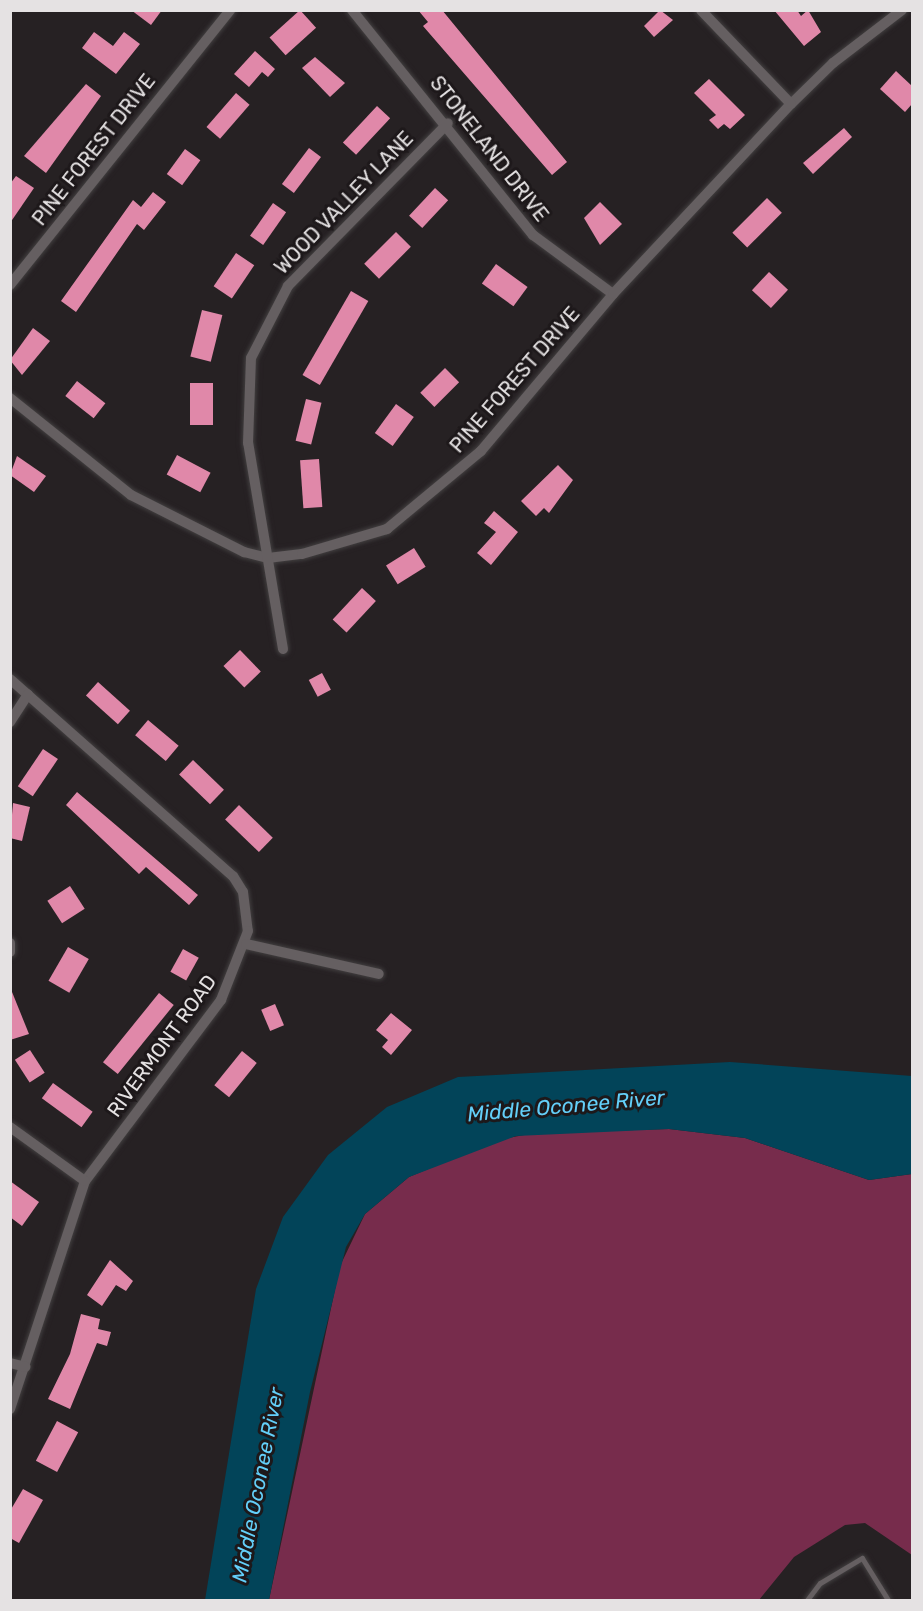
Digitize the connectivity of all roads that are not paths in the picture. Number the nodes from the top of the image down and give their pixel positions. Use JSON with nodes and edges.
{"nodes":[{"id":1,"x":231,"y":10,"type":"edge"},
{"id":2,"x":352,"y":10,"type":"edge"},
{"id":3,"x":701,"y":10,"type":"edge"},
{"id":4,"x":902,"y":10,"type":"edge"},
{"id":5,"x":791,"y":104,"type":"junction"},
{"id":6,"x":448,"y":123,"type":"junction"},
{"id":7,"x":10,"y":285,"type":"edge"},
{"id":8,"x":613,"y":294,"type":"junction"},
{"id":9,"x":10,"y":398,"type":"edge"},
{"id":10,"x":268,"y":558,"type":"junction"},
{"id":11,"x":283,"y":649,"type":"dead end"},
{"id":12,"x":10,"y":679,"type":"edge"},
{"id":13,"x":28,"y":694,"type":"junction"},
{"id":14,"x":10,"y":722,"type":"edge"},
{"id":15,"x":10,"y":943,"type":"edge"},
{"id":16,"x":246,"y":944,"type":"junction"},
{"id":17,"x":10,"y":952,"type":"edge"},
{"id":18,"x":380,"y":974,"type":"dead end"},
{"id":19,"x":10,"y":1127,"type":"edge"},
{"id":20,"x":85,"y":1181,"type":"junction"},
{"id":21,"x":10,"y":1363,"type":"edge"},
{"id":22,"x":26,"y":1367,"type":"junction"},
{"id":23,"x":10,"y":1409,"type":"edge"},
{"id":24,"x":807,"y":1600,"type":"edge"},
{"id":25,"x":888,"y":1600,"type":"edge"}],
"edges":[{"from":1,"to":7,"type":"street","name":"PINE FOREST DRIVE"},
{"from":2,"to":6,"type":"street","name":"STONELAND DRIVE"},
{"from":3,"to":5,"type":"street"},
{"from":4,"to":5,"type":"street","name":"PINE FOREST DRIVE"},
{"from":5,"to":8,"type":"street","name":"PINE FOREST DRIVE"},
{"from":6,"to":8,"type":"street","name":"STONELAND DRIVE"},
{"from":6,"to":10,"type":"street","name":"WOOD VALLEY LANE"},
{"from":8,"to":10,"type":"street","name":"PINE FOREST DRIVE"},
{"from":9,"to":10,"type":"street"},
{"from":10,"to":11,"type":"street","name":"WOOD VALLEY LANE"},
{"from":12,"to":13,"type":"street","name":"RIVERMONT ROAD"},
{"from":13,"to":14,"type":"street"},
{"from":13,"to":16,"type":"street","name":"RIVERMONT ROAD"},
{"from":15,"to":17,"type":"street"},
{"from":16,"to":18,"type":"street"},
{"from":16,"to":20,"type":"street","name":"RIVERMONT ROAD"},
{"from":19,"to":20,"type":"street"},
{"from":20,"to":22,"type":"street","name":"RIVERMONT ROAD"},
{"from":21,"to":22,"type":"street"},
{"from":22,"to":23,"type":"street","name":"RIVERMONT ROAD"},
{"from":24,"to":25,"type":"lane"}]}
